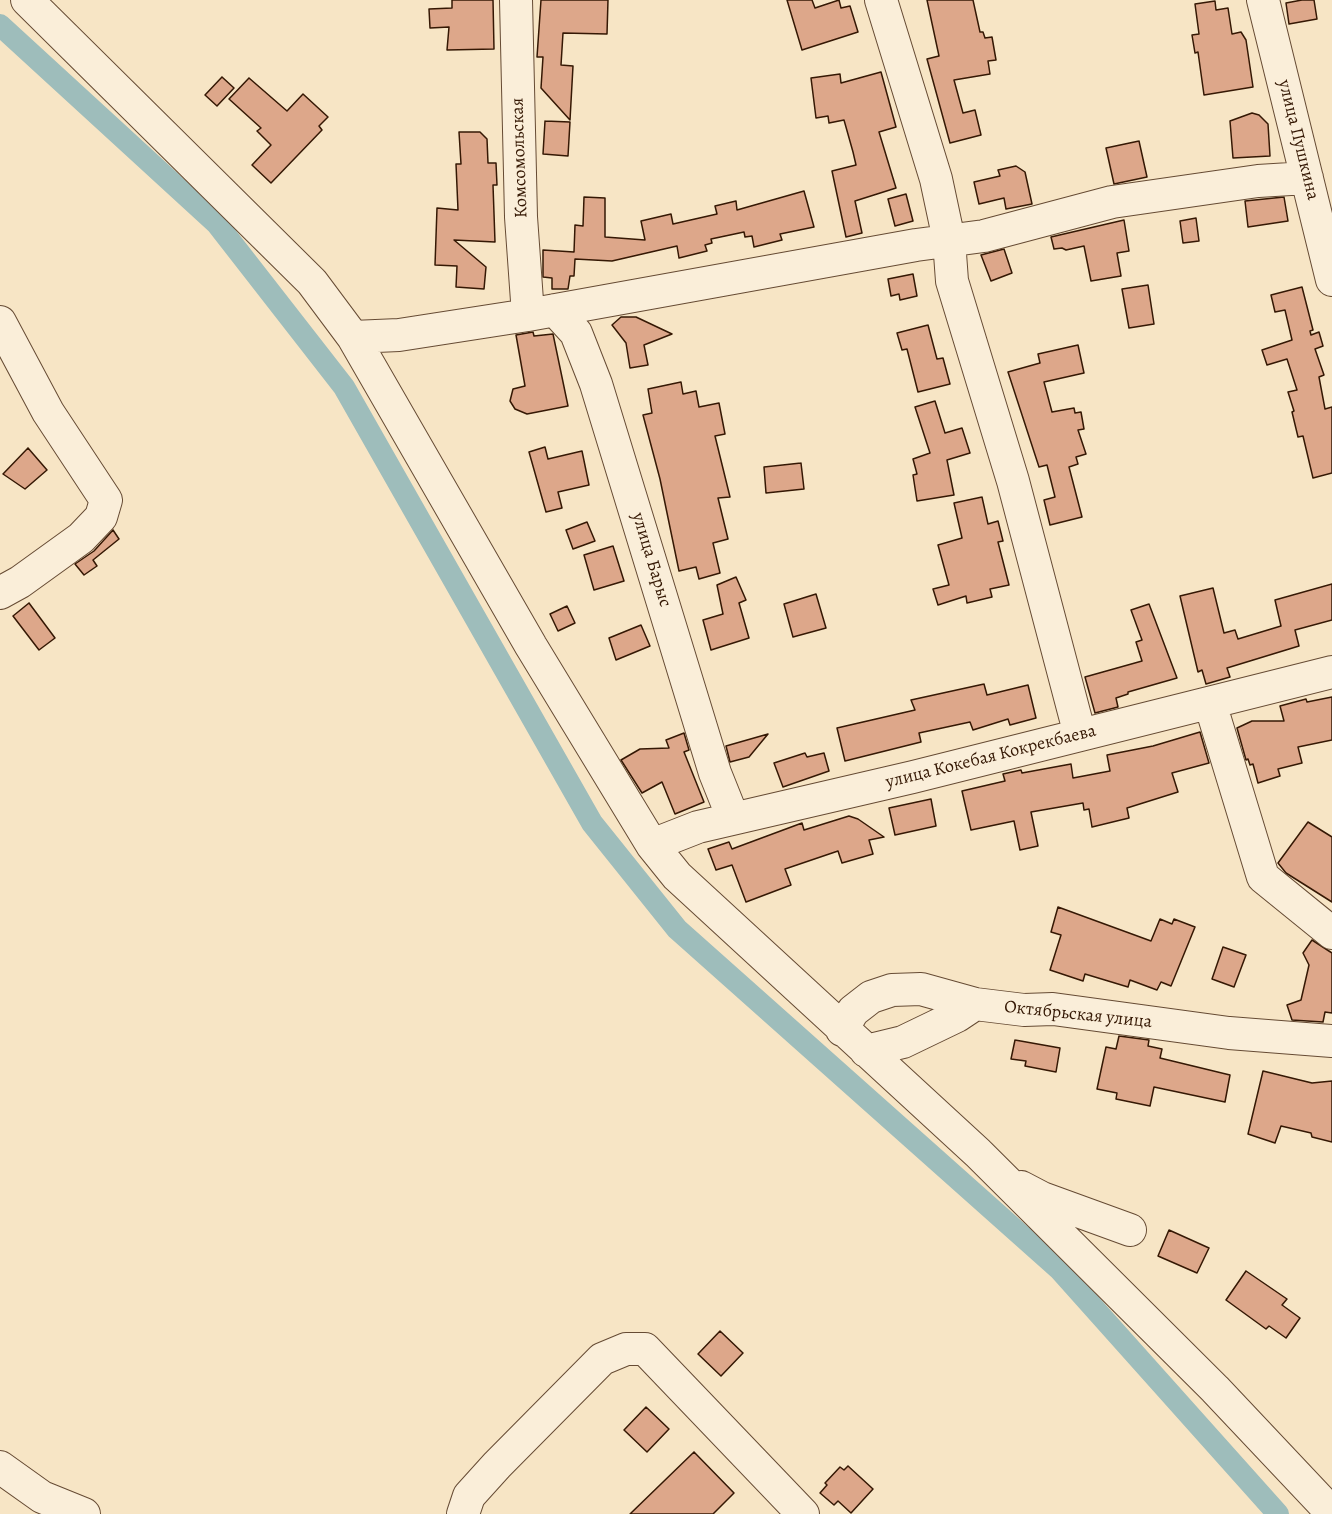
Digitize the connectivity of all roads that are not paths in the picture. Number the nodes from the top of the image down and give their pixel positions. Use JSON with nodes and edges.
{"nodes":[{"id":1,"x":27,"y":0,"type":"edge"},
{"id":2,"x":516,"y":0,"type":"edge"},
{"id":3,"x":881,"y":0,"type":"edge"},
{"id":4,"x":1263,"y":0,"type":"edge"},
{"id":5,"x":1307,"y":178,"type":"junction"},
{"id":6,"x":949,"y":240,"type":"junction"},
{"id":7,"x":1332,"y":280,"type":"edge"},
{"id":8,"x":542,"y":313,"type":"junction"},
{"id":9,"x":0,"y":322,"type":"edge"},
{"id":10,"x":353,"y":337,"type":"junction"},
{"id":11,"x":0,"y":592,"type":"edge"},
{"id":12,"x":1332,"y":672,"type":"edge"},
{"id":13,"x":1210,"y":703,"type":"junction"},
{"id":14,"x":1080,"y":735,"type":"junction"},
{"id":15,"x":733,"y":818,"type":"junction"},
{"id":16,"x":652,"y":845,"type":"junction"},
{"id":17,"x":1332,"y":933,"type":"edge"},
{"id":18,"x":975,"y":1004,"type":"junction"},
{"id":19,"x":843,"y":1029,"type":"junction"},
{"id":20,"x":1332,"y":1041,"type":"edge"},
{"id":21,"x":866,"y":1051,"type":"junction"},
{"id":22,"x":1002,"y":1177,"type":"junction"},
{"id":23,"x":1130,"y":1230,"type":"dead end"},
{"id":24,"x":0,"y":1467,"type":"edge"},
{"id":25,"x":49,"y":1508,"type":"edge"},
{"id":26,"x":1332,"y":1513,"type":"edge"},
{"id":27,"x":84,"y":1514,"type":"edge"},
{"id":28,"x":463,"y":1514,"type":"edge"},
{"id":29,"x":803,"y":1514,"type":"edge"}],
"edges":[{"from":1,"to":10,"type":"street"},
{"from":2,"to":8,"type":"street","name":"Комсомольская"},
{"from":3,"to":6,"type":"street"},
{"from":4,"to":5,"type":"street","name":"улица Пушкина"},
{"from":5,"to":6,"type":"street"},
{"from":5,"to":7,"type":"street","name":"улица Пушкина"},
{"from":6,"to":8,"type":"street"},
{"from":6,"to":14,"type":"street"},
{"from":8,"to":10,"type":"street"},
{"from":8,"to":15,"type":"street","name":"улица Барыс"},
{"from":9,"to":11,"type":"street"},
{"from":10,"to":16,"type":"street"},
{"from":12,"to":13,"type":"street","name":"улица Кокебая Кокрекбаева"},
{"from":13,"to":14,"type":"street","name":"улица Кокебая Кокрекбаева"},
{"from":13,"to":17,"type":"street"},
{"from":14,"to":15,"type":"street","name":"улица Кокебая Кокрекбаева"},
{"from":15,"to":16,"type":"street","name":"улица Кокебая Кокрекбаева"},
{"from":16,"to":19,"type":"street"},
{"from":18,"to":19,"type":"street","name":"Октябрьская улица"},
{"from":18,"to":20,"type":"street","name":"Октябрьская улица"},
{"from":18,"to":21,"type":"street"},
{"from":19,"to":21,"type":"street"},
{"from":21,"to":22,"type":"street"},
{"from":22,"to":23,"type":"street"},
{"from":22,"to":26,"type":"street"},
{"from":24,"to":25,"type":"street"},
{"from":25,"to":27,"type":"street"},
{"from":28,"to":29,"type":"street"}]}
